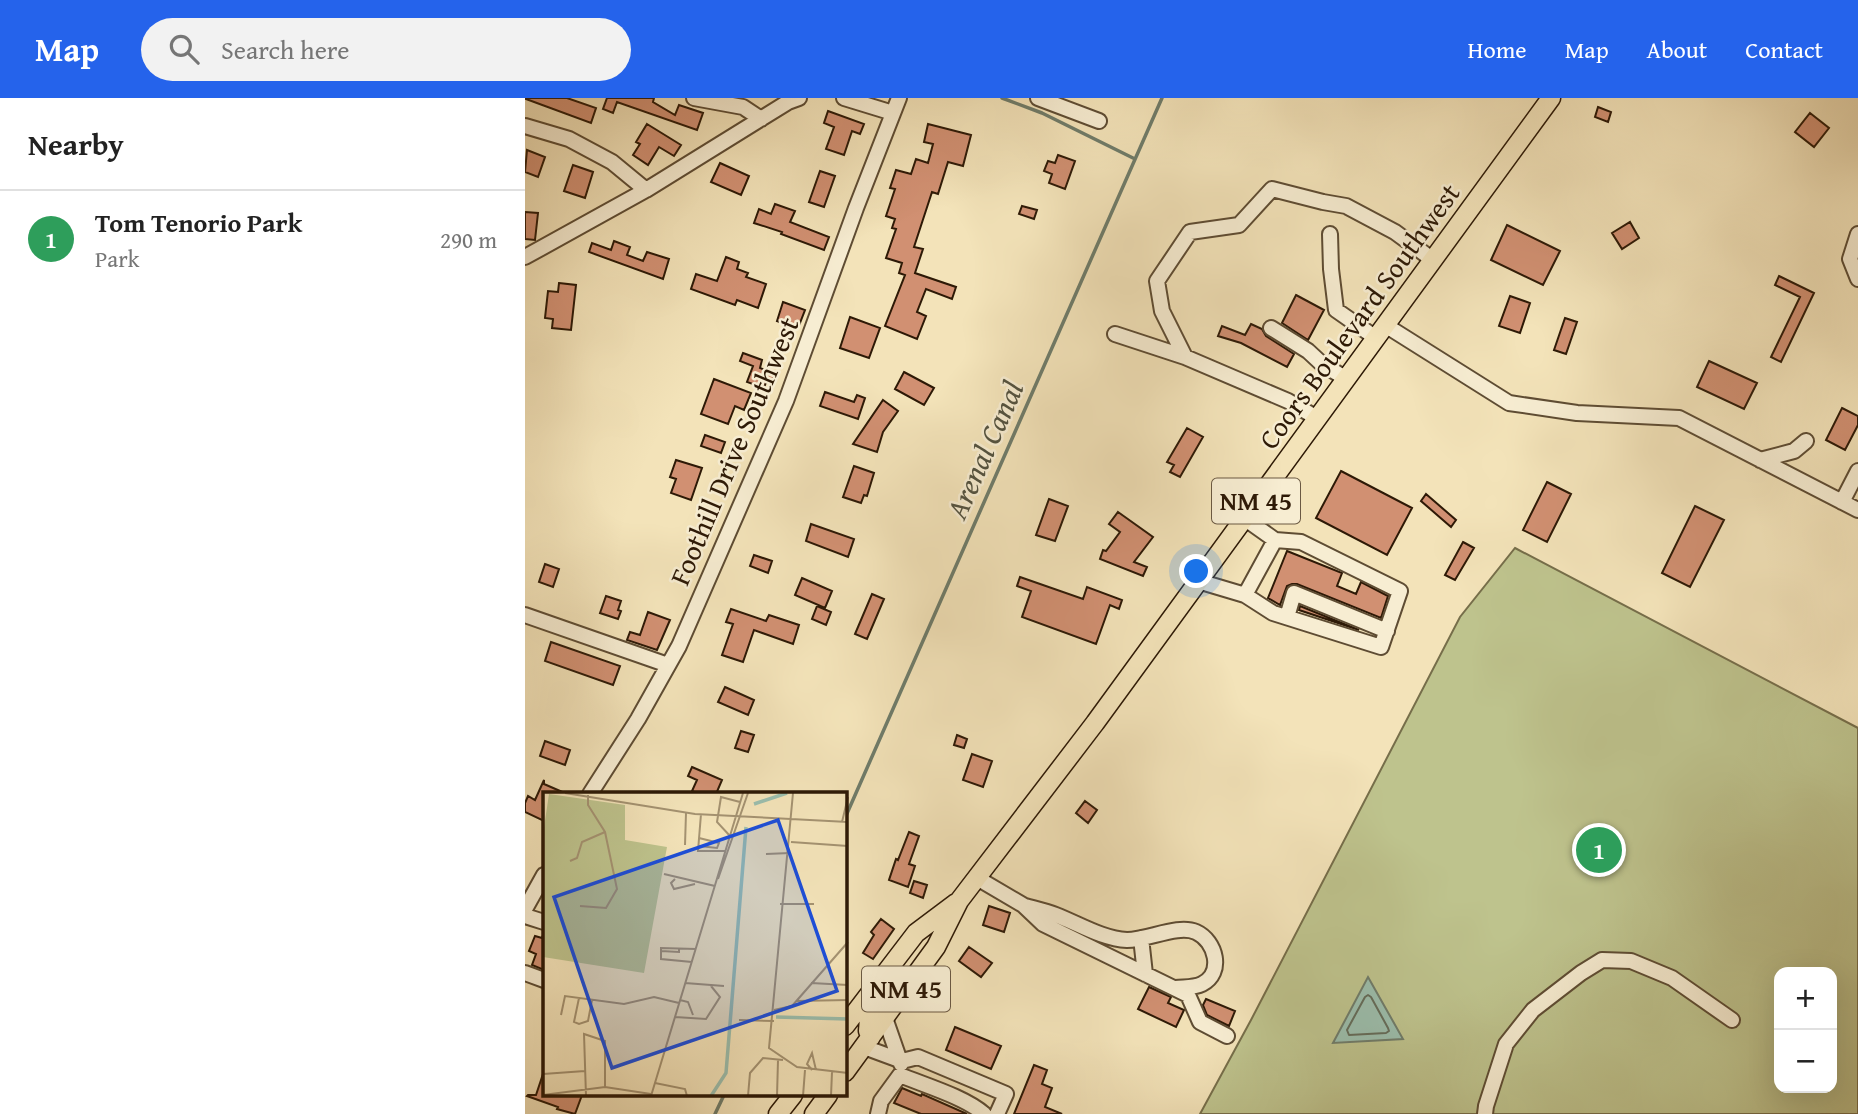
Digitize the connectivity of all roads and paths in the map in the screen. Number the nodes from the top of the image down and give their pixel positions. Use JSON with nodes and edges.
{"nodes":[{"id":1,"x":694,"y":98,"type":"edge"},
{"id":2,"x":799,"y":98,"type":"edge"},
{"id":3,"x":844,"y":98,"type":"edge"},
{"id":4,"x":899,"y":98,"type":"edge"},
{"id":5,"x":1038,"y":98,"type":"edge"},
{"id":6,"x":1551,"y":98,"type":"edge"},
{"id":7,"x":893,"y":113,"type":"junction"},
{"id":8,"x":761,"y":120,"type":"junction"},
{"id":9,"x":1098,"y":121,"type":"dead end"},
{"id":10,"x":525,"y":126,"type":"edge"},
{"id":11,"x":646,"y":190,"type":"junction"},
{"id":12,"x":1330,"y":234,"type":"dead end"},
{"id":13,"x":1858,"y":234,"type":"edge"},
{"id":14,"x":525,"y":257,"type":"edge"},
{"id":15,"x":1433,"y":260,"type":"junction"},
{"id":16,"x":1858,"y":279,"type":"edge"},
{"id":17,"x":1271,"y":328,"type":"dead end"},
{"id":18,"x":1380,"y":331,"type":"junction"},
{"id":19,"x":1115,"y":334,"type":"dead end"},
{"id":20,"x":1185,"y":357,"type":"junction"},
{"id":21,"x":1345,"y":378,"type":"junction"},
{"id":22,"x":1317,"y":418,"type":"junction"},
{"id":23,"x":1806,"y":441,"type":"dead end"},
{"id":24,"x":1760,"y":460,"type":"junction"},
{"id":25,"x":1856,"y":478,"type":"edge"},
{"id":26,"x":1842,"y":502,"type":"junction"},
{"id":27,"x":1858,"y":510,"type":"edge"},
{"id":28,"x":1244,"y":518,"type":"junction"},
{"id":29,"x":1275,"y":540,"type":"junction"},
{"id":30,"x":1198,"y":581,"type":"junction"},
{"id":31,"x":1245,"y":596,"type":"junction"},
{"id":32,"x":525,"y":615,"type":"edge"},
{"id":33,"x":1287,"y":617,"type":"junction"},
{"id":34,"x":1387,"y":631,"type":"junction"},
{"id":35,"x":668,"y":666,"type":"junction"},
{"id":36,"x":591,"y":792,"type":"edge"},
{"id":37,"x":543,"y":877,"type":"edge"},
{"id":38,"x":977,"y":878,"type":"junction"},
{"id":39,"x":959,"y":901,"type":"junction"},
{"id":40,"x":1023,"y":905,"type":"junction"},
{"id":41,"x":525,"y":909,"type":"edge"},
{"id":42,"x":525,"y":916,"type":"edge"},
{"id":43,"x":543,"y":922,"type":"edge"},
{"id":44,"x":916,"y":933,"type":"junction"},
{"id":45,"x":1141,"y":938,"type":"junction"},
{"id":46,"x":525,"y":973,"type":"edge"},
{"id":47,"x":1145,"y":974,"type":"junction"},
{"id":48,"x":543,"y":980,"type":"edge"},
{"id":49,"x":1174,"y":988,"type":"junction"},
{"id":50,"x":885,"y":1018,"type":"junction"},
{"id":51,"x":1732,"y":1020,"type":"dead end"},
{"id":52,"x":847,"y":1023,"type":"edge"},
{"id":53,"x":1227,"y":1036,"type":"dead end"},
{"id":54,"x":868,"y":1042,"type":"junction"},
{"id":55,"x":847,"y":1069,"type":"edge"},
{"id":56,"x":899,"y":1072,"type":"junction"},
{"id":57,"x":792,"y":1096,"type":"edge"},
{"id":58,"x":827,"y":1096,"type":"edge"},
{"id":59,"x":880,"y":1113,"type":"edge"},
{"id":60,"x":778,"y":1114,"type":"edge"},
{"id":61,"x":814,"y":1114,"type":"edge"},
{"id":62,"x":969,"y":1114,"type":"edge"},
{"id":63,"x":984,"y":1114,"type":"edge"},
{"id":64,"x":997,"y":1114,"type":"edge"},
{"id":65,"x":1485,"y":1114,"type":"edge"}],
"edges":[{"from":1,"to":8,"type":"street"},
{"from":2,"to":8,"type":"street"},
{"from":3,"to":7,"type":"street"},
{"from":4,"to":7,"type":"street","name":"Foothill Drive Southwest"},
{"from":5,"to":9,"type":"street"},
{"from":6,"to":15,"type":"main road","name":"Coors Boulevard Southwest","number":"NM 45"},
{"from":7,"to":35,"type":"street","name":"Foothill Drive Southwest"},
{"from":8,"to":11,"type":"street"},
{"from":10,"to":11,"type":"street"},
{"from":11,"to":14,"type":"street"},
{"from":12,"to":18,"type":"street"},
{"from":13,"to":16,"type":"street"},
{"from":15,"to":18,"type":"main road","name":"Coors Boulevard Southwest","number":"NM 45"},
{"from":15,"to":20,"type":"street"},
{"from":17,"to":21,"type":"street"},
{"from":18,"to":21,"type":"main road","name":"Coors Boulevard Southwest","number":"NM 45"},
{"from":18,"to":24,"type":"street"},
{"from":19,"to":20,"type":"street"},
{"from":20,"to":22,"type":"street"},
{"from":21,"to":22,"type":"main road","name":"Coors Boulevard Southwest","number":"NM 45"},
{"from":22,"to":28,"type":"main road","name":"Coors Boulevard Southwest","number":"NM 45"},
{"from":23,"to":24,"type":"street"},
{"from":24,"to":26,"type":"street"},
{"from":25,"to":26,"type":"street"},
{"from":26,"to":27,"type":"street"},
{"from":28,"to":29,"type":"street"},
{"from":28,"to":30,"type":"main road","name":"Coors Boulevard Southwest","number":"NM 45"},
{"from":29,"to":31,"type":"street"},
{"from":29,"to":34,"type":"street"},
{"from":30,"to":31,"type":"street"},
{"from":30,"to":38,"type":"main road","name":"Coors Boulevard Southwest","number":"NM 45"},
{"from":31,"to":33,"type":"street"},
{"from":32,"to":35,"type":"street"},
{"from":33,"to":34,"type":"street"},
{"from":33,"to":34,"type":"street"},
{"from":35,"to":36,"type":"street","name":"Foothill Drive Southwest"},
{"from":37,"to":41,"type":"street"},
{"from":38,"to":39,"type":"main road","name":"Coors Boulevard Southwest","number":"NM 45"},
{"from":38,"to":40,"type":"street"},
{"from":39,"to":44,"type":"main road","name":"Coors Boulevard Southwest","number":"NM 45"},
{"from":39,"to":50,"type":"main road","name":"Coors Boulevard Southwest","number":"NM 45"},
{"from":40,"to":45,"type":"street"},
{"from":40,"to":47,"type":"street"},
{"from":42,"to":43,"type":"street"},
{"from":44,"to":52,"type":"main road","name":"Coors Boulevard Southwest","number":"NM 45"},
{"from":44,"to":54,"type":"main road"},
{"from":45,"to":47,"type":"street"},
{"from":45,"to":49,"type":"street"},
{"from":46,"to":48,"type":"street"},
{"from":47,"to":49,"type":"street"},
{"from":49,"to":53,"type":"street"},
{"from":50,"to":54,"type":"main road","name":"Coors Boulevard Southwest","number":"NM 45"},
{"from":50,"to":56,"type":"street"},
{"from":51,"to":65,"type":"street"},
{"from":54,"to":55,"type":"main road","name":"Coors Boulevard Southwest","number":"NM 45"},
{"from":54,"to":56,"type":"street"},
{"from":56,"to":59,"type":"street"},
{"from":56,"to":62,"type":"street"},
{"from":56,"to":63,"type":"street"},
{"from":56,"to":64,"type":"street"},
{"from":57,"to":60,"type":"main road"},
{"from":58,"to":61,"type":"main road"}]}
